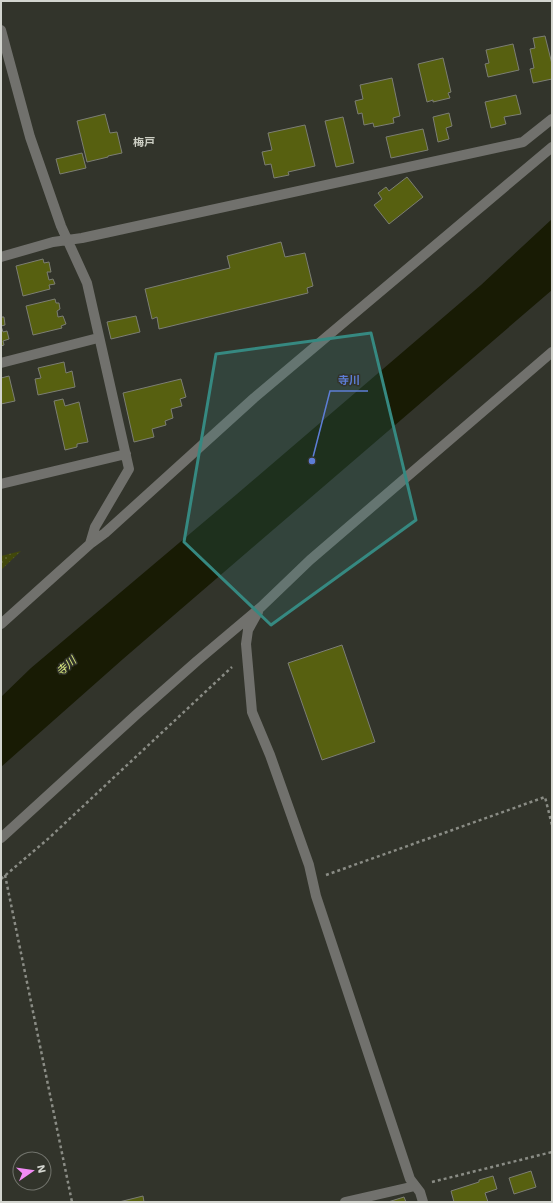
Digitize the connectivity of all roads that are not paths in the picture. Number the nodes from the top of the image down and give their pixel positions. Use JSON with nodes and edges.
{"nodes":[{"id":1,"x":1,"y":30,"type":"edge"},
{"id":2,"x":552,"y":119,"type":"edge"},
{"id":3,"x":552,"y":147,"type":"edge"},
{"id":4,"x":68,"y":240,"type":"junction"},
{"id":5,"x":1,"y":258,"type":"edge"},
{"id":6,"x":98,"y":338,"type":"junction"},
{"id":7,"x":552,"y":352,"type":"edge"},
{"id":8,"x":1,"y":363,"type":"edge"},
{"id":9,"x":126,"y":454,"type":"junction"},
{"id":10,"x":1,"y":484,"type":"edge"},
{"id":11,"x":90,"y":544,"type":"junction"},
{"id":12,"x":261,"y":607,"type":"junction"},
{"id":13,"x":1,"y":624,"type":"edge"},
{"id":14,"x":1,"y":838,"type":"edge"},
{"id":15,"x":415,"y":1186,"type":"junction"},
{"id":16,"x":345,"y":1202,"type":"edge"},
{"id":17,"x":423,"y":1202,"type":"edge"}],
"edges":[{"from":1,"to":4,"type":"street"},
{"from":2,"to":4,"type":"street"},
{"from":3,"to":11,"type":"street"},
{"from":4,"to":5,"type":"street"},
{"from":4,"to":6,"type":"street"},
{"from":6,"to":8,"type":"street"},
{"from":6,"to":9,"type":"street"},
{"from":7,"to":12,"type":"street"},
{"from":9,"to":10,"type":"street"},
{"from":9,"to":11,"type":"street"},
{"from":11,"to":13,"type":"street"},
{"from":12,"to":14,"type":"street"},
{"from":12,"to":15,"type":"street"},
{"from":15,"to":16,"type":"street"},
{"from":15,"to":17,"type":"street"}]}
